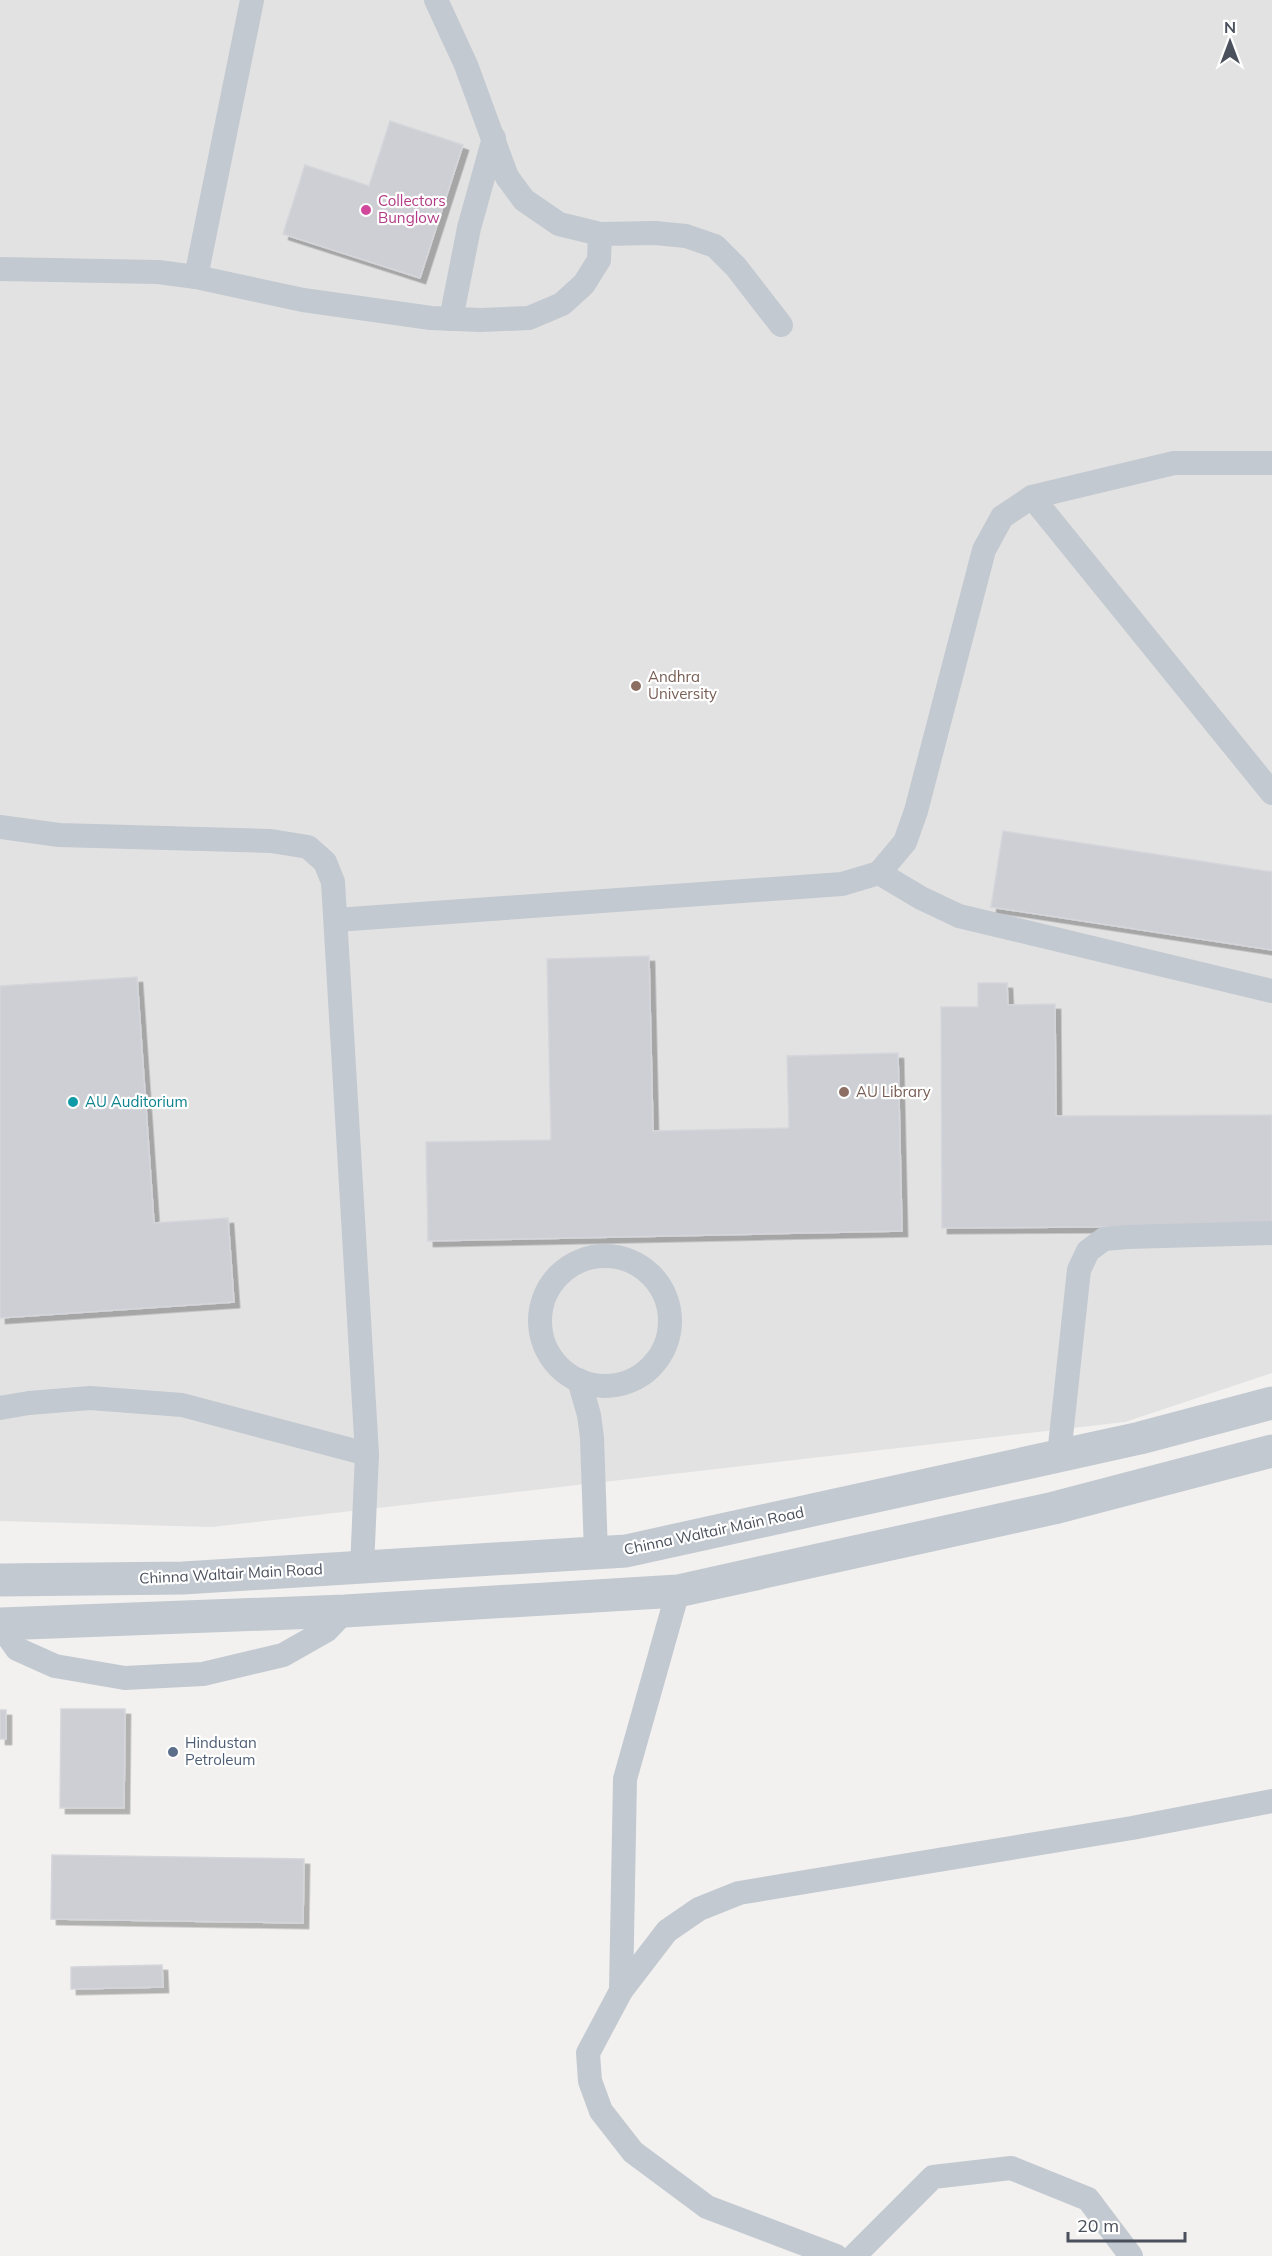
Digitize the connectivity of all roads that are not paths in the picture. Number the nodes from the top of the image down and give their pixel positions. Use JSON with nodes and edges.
{"nodes":[{"id":1,"x":252,"y":0,"type":"edge"},
{"id":2,"x":436,"y":0,"type":"edge"},
{"id":3,"x":494,"y":138,"type":"junction"},
{"id":4,"x":600,"y":234,"type":"junction"},
{"id":5,"x":0,"y":269,"type":"edge"},
{"id":6,"x":196,"y":277,"type":"junction"},
{"id":7,"x":451,"y":319,"type":"junction"},
{"id":8,"x":781,"y":325,"type":"dead end"},
{"id":9,"x":1272,"y":463,"type":"edge"},
{"id":10,"x":1032,"y":497,"type":"junction"},
{"id":11,"x":1272,"y":793,"type":"edge"},
{"id":12,"x":0,"y":827,"type":"edge"},
{"id":13,"x":879,"y":873,"type":"junction"},
{"id":14,"x":336,"y":920,"type":"junction"},
{"id":15,"x":1272,"y":991,"type":"edge"},
{"id":16,"x":1272,"y":1233,"type":"edge"},
{"id":17,"x":579,"y":1380,"type":"junction"},
{"id":18,"x":1272,"y":1403,"type":"edge"},
{"id":19,"x":0,"y":1408,"type":"edge"},
{"id":20,"x":1272,"y":1451,"type":"edge"},
{"id":21,"x":367,"y":1454,"type":"junction"},
{"id":22,"x":1059,"y":1455,"type":"junction"},
{"id":23,"x":596,"y":1553,"type":"junction"},
{"id":24,"x":362,"y":1567,"type":"junction"},
{"id":25,"x":0,"y":1580,"type":"edge"},
{"id":26,"x":678,"y":1591,"type":"junction"},
{"id":27,"x":345,"y":1611,"type":"junction"},
{"id":28,"x":0,"y":1625,"type":"edge"},
{"id":29,"x":1272,"y":1801,"type":"edge"},
{"id":30,"x":621,"y":1991,"type":"junction"},
{"id":31,"x":836,"y":2256,"type":"edge"},
{"id":32,"x":854,"y":2256,"type":"edge"},
{"id":33,"x":1131,"y":2256,"type":"edge"}],
"edges":[{"from":1,"to":6,"type":"lane"},
{"from":2,"to":3,"type":"lane"},
{"from":3,"to":4,"type":"lane"},
{"from":3,"to":7,"type":"lane"},
{"from":4,"to":7,"type":"lane"},
{"from":4,"to":8,"type":"lane"},
{"from":5,"to":6,"type":"lane"},
{"from":6,"to":7,"type":"lane"},
{"from":9,"to":10,"type":"lane"},
{"from":10,"to":11,"type":"lane"},
{"from":10,"to":13,"type":"lane"},
{"from":12,"to":14,"type":"lane"},
{"from":13,"to":14,"type":"lane"},
{"from":13,"to":15,"type":"lane"},
{"from":14,"to":21,"type":"lane"},
{"from":16,"to":22,"type":"lane"},
{"from":17,"to":17,"type":"lane"},
{"from":17,"to":23,"type":"lane"},
{"from":18,"to":22,"type":"street","name":"Chinna Waltair Main Road"},
{"from":19,"to":21,"type":"lane"},
{"from":20,"to":26,"type":"street"},
{"from":21,"to":24,"type":"lane"},
{"from":22,"to":23,"type":"street","name":"Chinna Waltair Main Road"},
{"from":23,"to":24,"type":"street","name":"Chinna Waltair Main Road"},
{"from":24,"to":25,"type":"street","name":"Chinna Waltair Main Road"},
{"from":26,"to":27,"type":"street"},
{"from":26,"to":30,"type":"lane"},
{"from":27,"to":28,"type":"street"},
{"from":27,"to":28,"type":"lane"},
{"from":29,"to":30,"type":"lane"},
{"from":30,"to":31,"type":"lane"},
{"from":32,"to":33,"type":"lane"}]}
